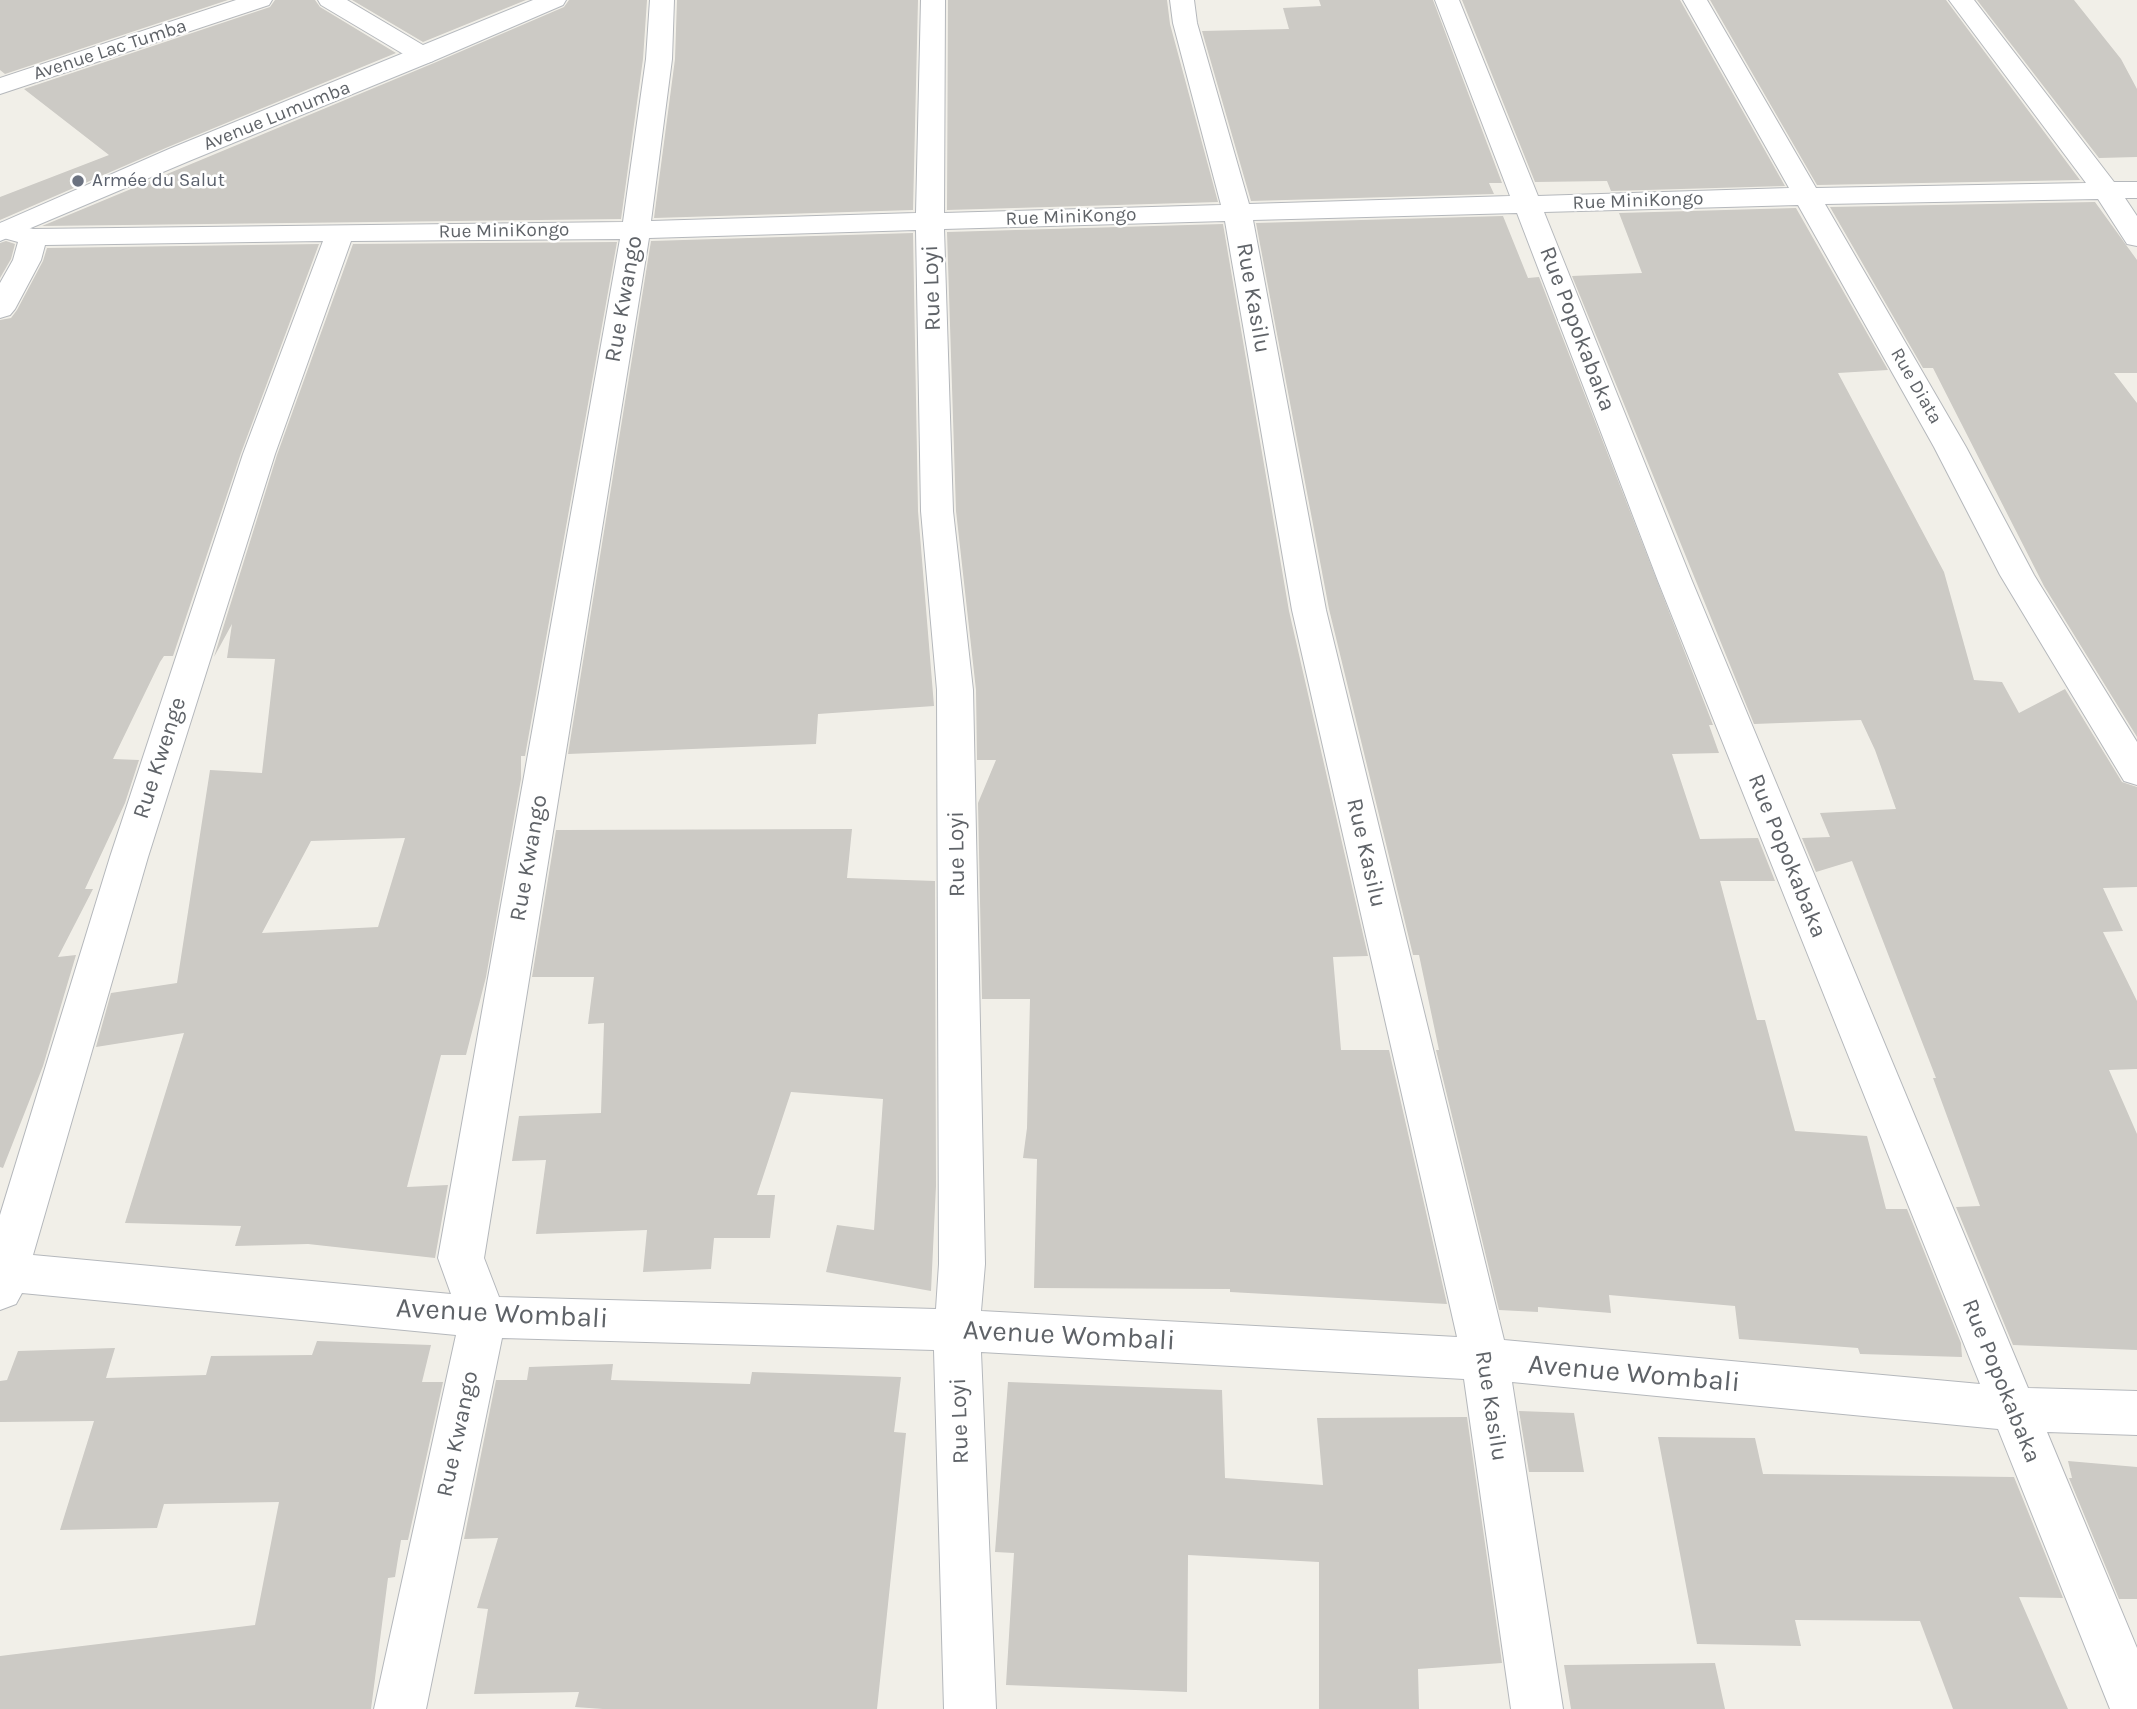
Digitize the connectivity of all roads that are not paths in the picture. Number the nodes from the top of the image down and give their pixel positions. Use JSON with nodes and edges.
{"nodes":[{"id":1,"x":260,"y":0,"type":"edge"},
{"id":2,"x":330,"y":0,"type":"edge"},
{"id":3,"x":554,"y":0,"type":"edge"},
{"id":4,"x":662,"y":0,"type":"edge"},
{"id":5,"x":933,"y":0,"type":"edge"},
{"id":6,"x":1182,"y":0,"type":"edge"},
{"id":7,"x":1447,"y":0,"type":"edge"},
{"id":8,"x":1695,"y":0,"type":"edge"},
{"id":9,"x":1961,"y":0,"type":"edge"},
{"id":10,"x":424,"y":57,"type":"junction"},
{"id":11,"x":0,"y":86,"type":"edge"},
{"id":12,"x":2106,"y":190,"type":"junction"},
{"id":13,"x":2137,"y":190,"type":"edge"},
{"id":14,"x":1807,"y":195,"type":"junction"},
{"id":15,"x":1529,"y":204,"type":"junction"},
{"id":16,"x":1237,"y":212,"type":"junction"},
{"id":17,"x":930,"y":222,"type":"junction"},
{"id":18,"x":636,"y":230,"type":"junction"},
{"id":19,"x":13,"y":233,"type":"edge"},
{"id":20,"x":340,"y":233,"type":"junction"},
{"id":21,"x":2137,"y":238,"type":"edge"},
{"id":22,"x":0,"y":309,"type":"edge"},
{"id":23,"x":2137,"y":772,"type":"edge"},
{"id":24,"x":2,"y":1277,"type":"edge"},
{"id":25,"x":483,"y":1317,"type":"junction"},
{"id":26,"x":957,"y":1330,"type":"junction"},
{"id":27,"x":1485,"y":1359,"type":"junction"},
{"id":28,"x":2012,"y":1409,"type":"junction"},
{"id":29,"x":2137,"y":1413,"type":"edge"},
{"id":30,"x":400,"y":1709,"type":"edge"},
{"id":31,"x":971,"y":1709,"type":"edge"},
{"id":32,"x":1537,"y":1709,"type":"edge"},
{"id":33,"x":2136,"y":1709,"type":"edge"}],
"edges":[{"from":1,"to":11,"type":"street","name":"Avenue Lac Tumba"},
{"from":2,"to":10,"type":"street"},
{"from":3,"to":10,"type":"street","name":"Avenue Lumumba"},
{"from":4,"to":18,"type":"street","name":"Rue Kwango"},
{"from":5,"to":17,"type":"street","name":"Rue Loyi"},
{"from":6,"to":16,"type":"street","name":"Rue Kasilu"},
{"from":7,"to":15,"type":"street","name":"Rue Popokabaka"},
{"from":8,"to":14,"type":"street","name":"Rue Diata"},
{"from":9,"to":12,"type":"street"},
{"from":10,"to":19,"type":"street","name":"Avenue Lumumba"},
{"from":12,"to":13,"type":"street","name":"Rue MiniKongo"},
{"from":12,"to":14,"type":"street","name":"Rue MiniKongo"},
{"from":12,"to":21,"type":"street"},
{"from":14,"to":15,"type":"street","name":"Rue MiniKongo"},
{"from":14,"to":23,"type":"street","name":"Rue Diata"},
{"from":15,"to":16,"type":"street","name":"Rue MiniKongo"},
{"from":15,"to":28,"type":"street","name":"Rue Popokabaka"},
{"from":16,"to":17,"type":"street","name":"Rue MiniKongo"},
{"from":16,"to":27,"type":"street","name":"Rue Kasilu"},
{"from":17,"to":18,"type":"street","name":"Rue MiniKongo"},
{"from":17,"to":26,"type":"street","name":"Rue Loyi"},
{"from":18,"to":20,"type":"street","name":"Rue MiniKongo"},
{"from":18,"to":25,"type":"street","name":"Rue Kwango"},
{"from":19,"to":20,"type":"street","name":"Rue MiniKongo"},
{"from":19,"to":22,"type":"street"},
{"from":20,"to":24,"type":"street","name":"Rue Kwenge"},
{"from":24,"to":25,"type":"street","name":"Avenue Wombali"},
{"from":25,"to":26,"type":"street","name":"Avenue Wombali"},
{"from":25,"to":30,"type":"street","name":"Rue Kwango"},
{"from":26,"to":27,"type":"street","name":"Avenue Wombali"},
{"from":26,"to":31,"type":"street","name":"Rue Loyi"},
{"from":27,"to":28,"type":"street","name":"Avenue Wombali"},
{"from":27,"to":32,"type":"street","name":"Rue Kasilu"},
{"from":28,"to":29,"type":"street","name":"Avenue Wombali"},
{"from":28,"to":33,"type":"street","name":"Rue Popokabaka"}]}
